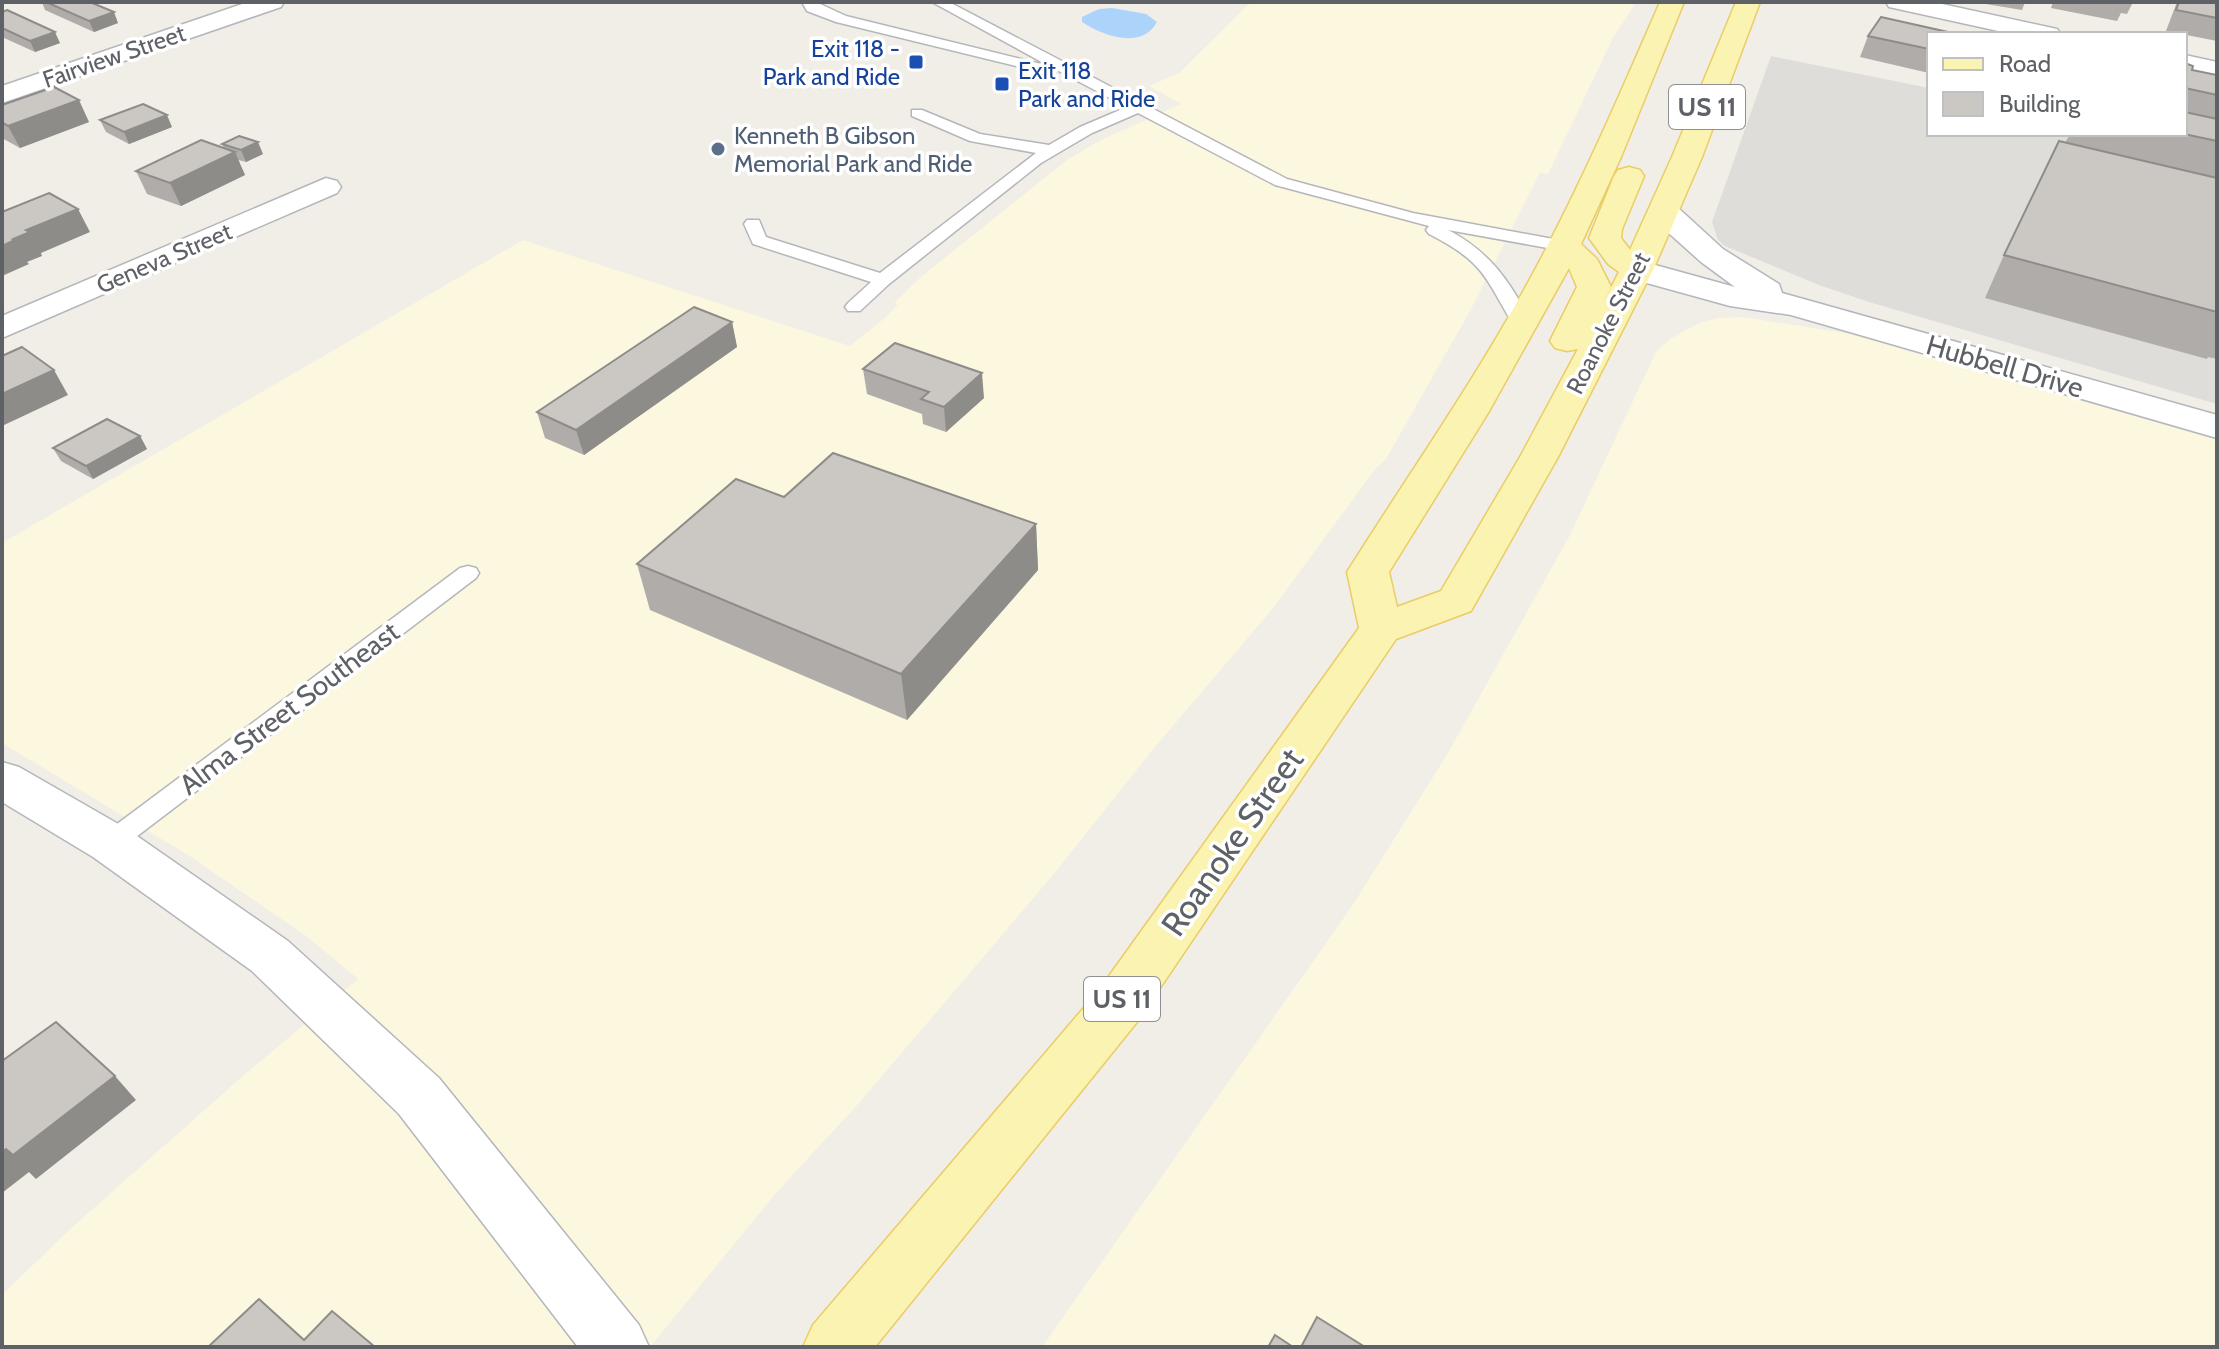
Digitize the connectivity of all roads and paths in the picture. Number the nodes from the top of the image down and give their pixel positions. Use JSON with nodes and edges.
{"nodes":[{"id":1,"x":272,"y":2,"type":"edge"},
{"id":2,"x":809,"y":2,"type":"edge"},
{"id":3,"x":939,"y":2,"type":"edge"},
{"id":4,"x":1672,"y":2,"type":"edge"},
{"id":5,"x":1748,"y":2,"type":"edge"},
{"id":6,"x":1898,"y":2,"type":"edge"},
{"id":7,"x":2039,"y":32,"type":"edge"},
{"id":8,"x":2187,"y":63,"type":"edge"},
{"id":9,"x":2217,"y":70,"type":"edge"},
{"id":10,"x":1075,"y":76,"type":"junction"},
{"id":11,"x":10,"y":86,"type":"edge"},
{"id":12,"x":1637,"y":86,"type":"junction"},
{"id":13,"x":1137,"y":108,"type":"junction"},
{"id":14,"x":917,"y":113,"type":"dead end"},
{"id":15,"x":1050,"y":150,"type":"junction"},
{"id":16,"x":326,"y":187,"type":"dead end"},
{"id":17,"x":1664,"y":212,"type":"junction"},
{"id":18,"x":1411,"y":218,"type":"junction"},
{"id":19,"x":753,"y":224,"type":"dead end"},
{"id":20,"x":1564,"y":246,"type":"junction"},
{"id":21,"x":1637,"y":270,"type":"junction"},
{"id":22,"x":883,"y":280,"type":"junction"},
{"id":23,"x":1794,"y":305,"type":"junction"},
{"id":24,"x":854,"y":307,"type":"dead end"},
{"id":25,"x":1522,"y":323,"type":"junction"},
{"id":26,"x":2,"y":328,"type":"edge"},
{"id":27,"x":2217,"y":427,"type":"edge"},
{"id":28,"x":1539,"y":457,"type":"junction"},
{"id":29,"x":468,"y":573,"type":"dead end"},
{"id":30,"x":1381,"y":629,"type":"junction"},
{"id":31,"x":2,"y":780,"type":"edge"},
{"id":32,"x":110,"y":843,"type":"junction"},
{"id":33,"x":617,"y":1347,"type":"edge"},
{"id":34,"x":835,"y":1347,"type":"edge"}],
"edges":[{"from":1,"to":11,"type":"street","name":"Fairview Street"},
{"from":2,"to":10,"type":"lane"},
{"from":3,"to":10,"type":"lane"},
{"from":4,"to":12,"type":"main road","number":"US 11"},
{"from":5,"to":17,"type":"main road","name":"Roanoke Street","number":"US 11"},
{"from":6,"to":7,"type":"street"},
{"from":8,"to":9,"type":"street"},
{"from":10,"to":13,"type":"lane"},
{"from":12,"to":20,"type":"main road","number":"US 11"},
{"from":12,"to":21,"type":"main road"},
{"from":13,"to":15,"type":"lane"},
{"from":13,"to":18,"type":"lane"},
{"from":14,"to":15,"type":"lane"},
{"from":15,"to":22,"type":"lane"},
{"from":16,"to":26,"type":"street","name":"Geneva Street"},
{"from":17,"to":21,"type":"main road","name":"Roanoke Street","number":"US 11"},
{"from":17,"to":23,"type":"street","name":"Hubbell Drive"},
{"from":18,"to":20,"type":"lane"},
{"from":18,"to":25,"type":"lane"},
{"from":19,"to":22,"type":"lane"},
{"from":20,"to":25,"type":"main road","number":"US 11"},
{"from":20,"to":28,"type":"main road"},
{"from":21,"to":23,"type":"street","name":"Hubbell Drive"},
{"from":21,"to":28,"type":"main road","name":"Roanoke Street","number":"US 11"},
{"from":22,"to":24,"type":"lane"},
{"from":23,"to":27,"type":"street","name":"Hubbell Drive"},
{"from":25,"to":30,"type":"main road","number":"US 11"},
{"from":28,"to":30,"type":"main road","name":"Roanoke Street","number":"US 11"},
{"from":29,"to":32,"type":"lane","name":"Alma Street Southeast"},
{"from":30,"to":34,"type":"main road","name":"Roanoke Street","number":"US 11"},
{"from":31,"to":32,"type":"street"},
{"from":32,"to":33,"type":"street"}]}
